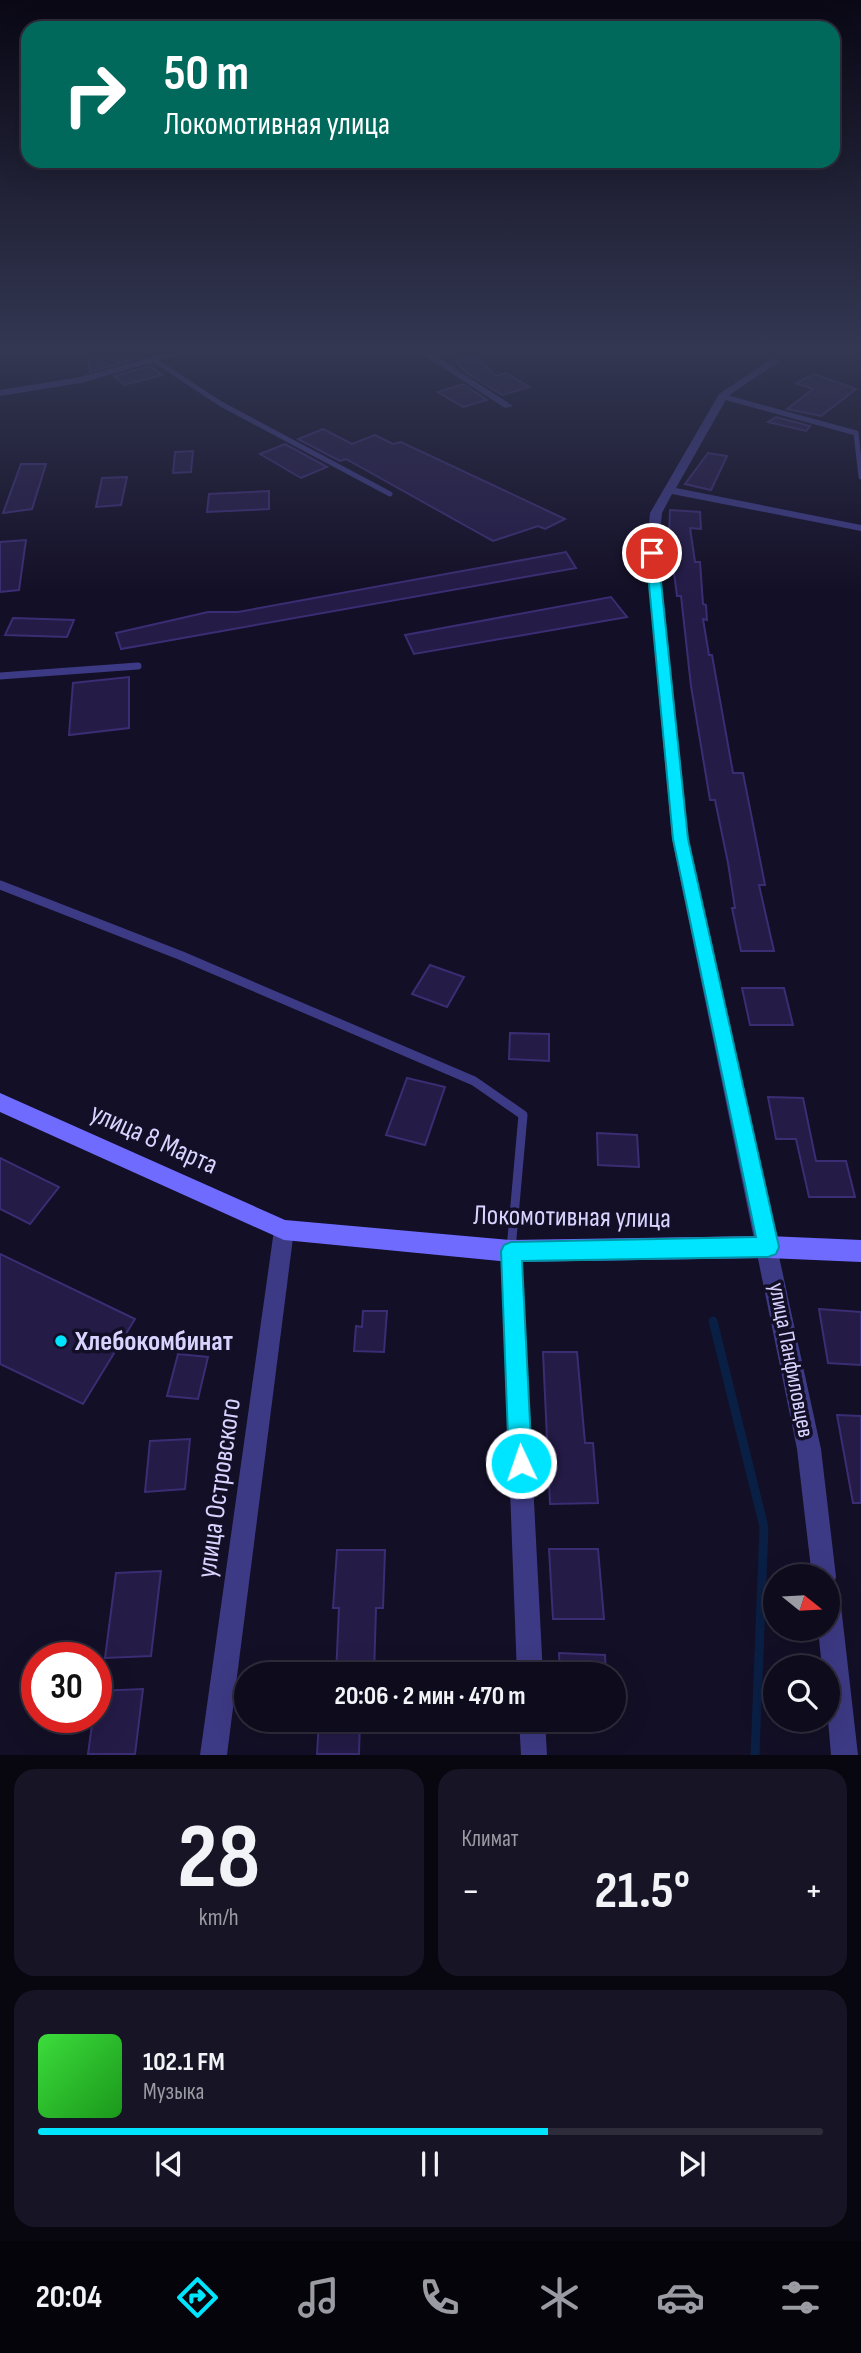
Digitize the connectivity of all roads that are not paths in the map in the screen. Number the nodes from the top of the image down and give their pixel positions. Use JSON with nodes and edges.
{"nodes":[{"id":1,"x":268,"y":429,"type":"edge"},
{"id":2,"x":704,"y":429,"type":"edge"},
{"id":3,"x":841,"y":429,"type":"edge"},
{"id":4,"x":861,"y":477,"type":"edge"},
{"id":5,"x":670,"y":490,"type":"junction"},
{"id":6,"x":390,"y":494,"type":"dead end"},
{"id":7,"x":861,"y":528,"type":"edge"},
{"id":8,"x":138,"y":666,"type":"dead end"},
{"id":9,"x":0,"y":676,"type":"edge"},
{"id":10,"x":0,"y":885,"type":"edge"},
{"id":11,"x":0,"y":1102,"type":"edge"},
{"id":12,"x":284,"y":1230,"type":"junction"},
{"id":13,"x":768,"y":1247,"type":"junction"},
{"id":14,"x":511,"y":1251,"type":"junction"},
{"id":15,"x":861,"y":1251,"type":"edge"},
{"id":16,"x":822,"y":1564,"type":"edge"},
{"id":17,"x":832,"y":1642,"type":"edge"},
{"id":18,"x":529,"y":1662,"type":"edge"},
{"id":19,"x":533,"y":1732,"type":"edge"},
{"id":20,"x":213,"y":1755,"type":"edge"},
{"id":21,"x":534,"y":1755,"type":"edge"},
{"id":22,"x":845,"y":1755,"type":"edge"}],
"edges":[{"from":1,"to":6,"type":"lane"},
{"from":2,"to":5,"type":"street","name":"улица Панфиловцев"},
{"from":3,"to":4,"type":"lane"},
{"from":5,"to":7,"type":"street"},
{"from":5,"to":13,"type":"street","name":"улица Панфиловцев"},
{"from":8,"to":9,"type":"lane"},
{"from":10,"to":14,"type":"lane"},
{"from":11,"to":12,"type":"main road","name":"улица 8 Марта"},
{"from":12,"to":14,"type":"main road","name":"Локомотивная улица"},
{"from":12,"to":20,"type":"street","name":"улица Островского"},
{"from":13,"to":14,"type":"main road","name":"Локомотивная улица"},
{"from":13,"to":15,"type":"main road","name":"Локомотивная улица"},
{"from":13,"to":16,"type":"street","name":"улица Панфиловцев"},
{"from":14,"to":18,"type":"street"},
{"from":17,"to":22,"type":"street"},
{"from":19,"to":21,"type":"street"}]}
